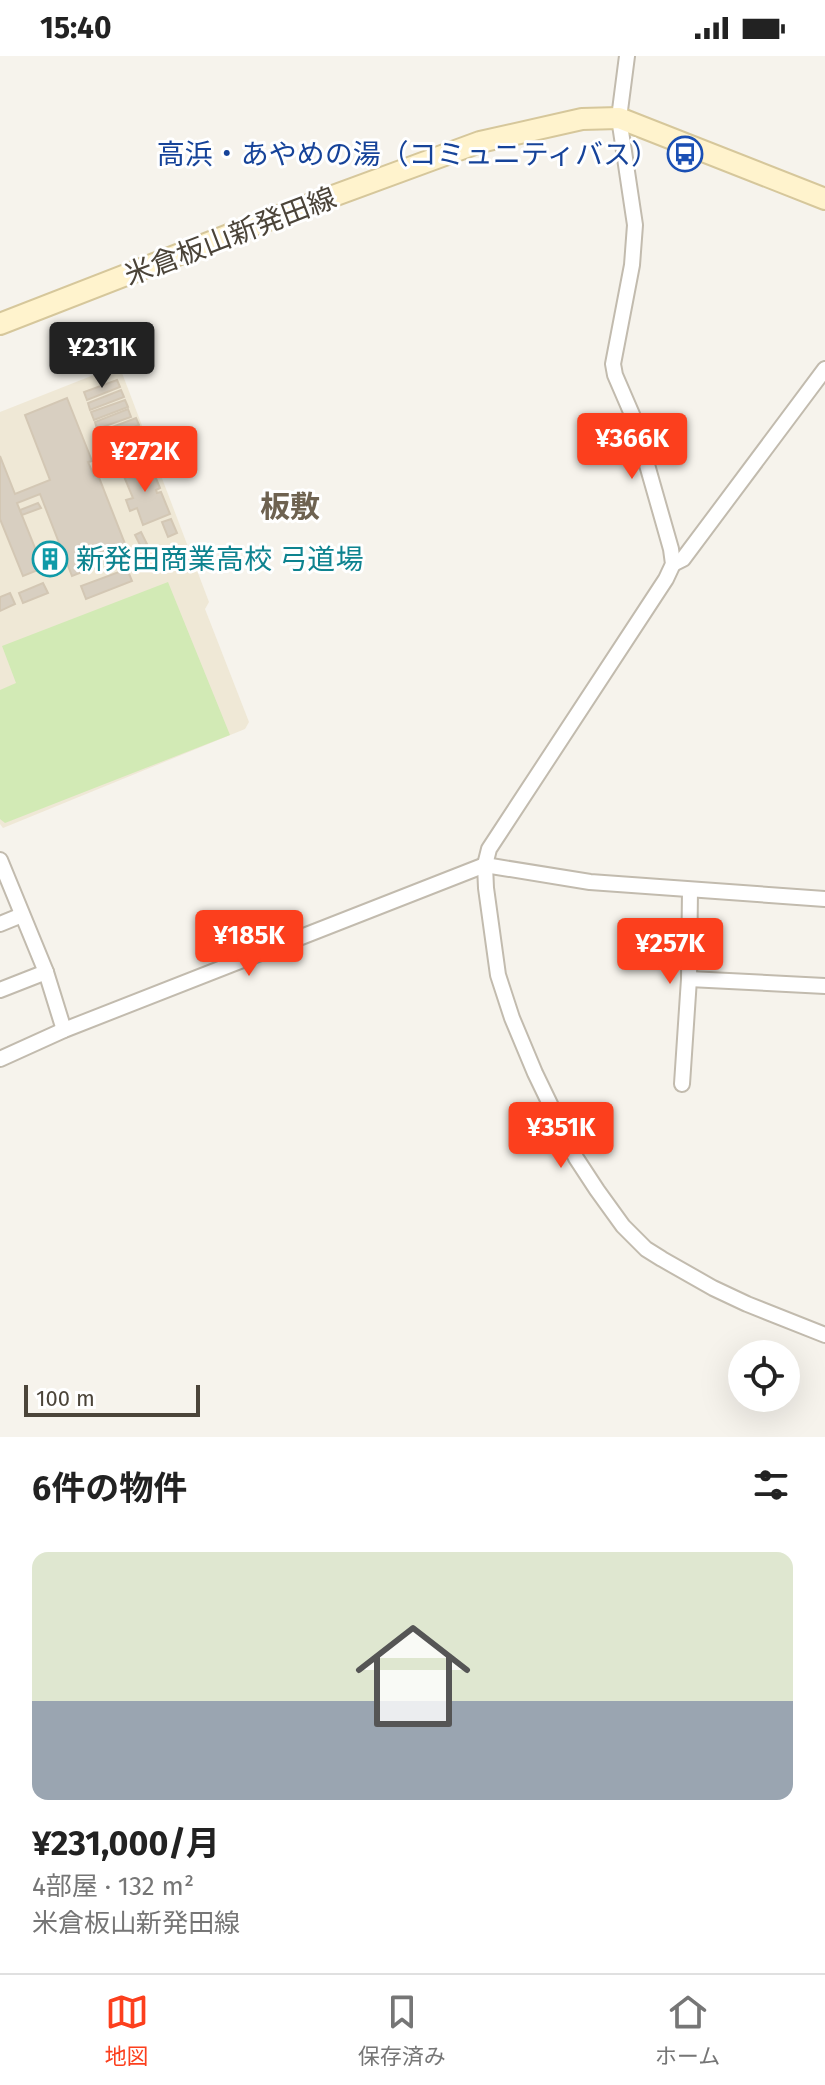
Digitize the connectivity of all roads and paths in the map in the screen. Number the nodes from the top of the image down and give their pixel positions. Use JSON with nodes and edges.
{"nodes":[{"id":1,"x":627,"y":56,"type":"edge"},
{"id":2,"x":619,"y":118,"type":"junction"},
{"id":3,"x":825,"y":199,"type":"edge"},
{"id":4,"x":0,"y":324,"type":"edge"},
{"id":5,"x":825,"y":369,"type":"edge"},
{"id":6,"x":673,"y":564,"type":"junction"},
{"id":7,"x":0,"y":860,"type":"edge"},
{"id":8,"x":485,"y":865,"type":"junction"},
{"id":9,"x":690,"y":890,"type":"junction"},
{"id":10,"x":825,"y":899,"type":"edge"},
{"id":11,"x":22,"y":915,"type":"junction"},
{"id":12,"x":0,"y":924,"type":"edge"},
{"id":13,"x":46,"y":972,"type":"junction"},
{"id":14,"x":689,"y":979,"type":"junction"},
{"id":15,"x":825,"y":986,"type":"edge"},
{"id":16,"x":0,"y":990,"type":"edge"},
{"id":17,"x":64,"y":1030,"type":"junction"},
{"id":18,"x":0,"y":1059,"type":"edge"},
{"id":19,"x":682,"y":1084,"type":"dead end"},
{"id":20,"x":825,"y":1335,"type":"edge"}],
"edges":[{"from":1,"to":2,"type":"street"},
{"from":2,"to":3,"type":"main road","name":"米倉板山新発田線"},
{"from":2,"to":4,"type":"main road","name":"米倉板山新発田線"},
{"from":2,"to":6,"type":"street"},
{"from":5,"to":6,"type":"street"},
{"from":6,"to":8,"type":"street"},
{"from":7,"to":11,"type":"street"},
{"from":8,"to":9,"type":"street"},
{"from":8,"to":17,"type":"street"},
{"from":8,"to":20,"type":"street"},
{"from":9,"to":10,"type":"street"},
{"from":9,"to":14,"type":"street"},
{"from":11,"to":12,"type":"street"},
{"from":11,"to":13,"type":"street"},
{"from":13,"to":16,"type":"street"},
{"from":13,"to":17,"type":"street"},
{"from":14,"to":15,"type":"street"},
{"from":14,"to":19,"type":"street"},
{"from":17,"to":18,"type":"street"}]}
